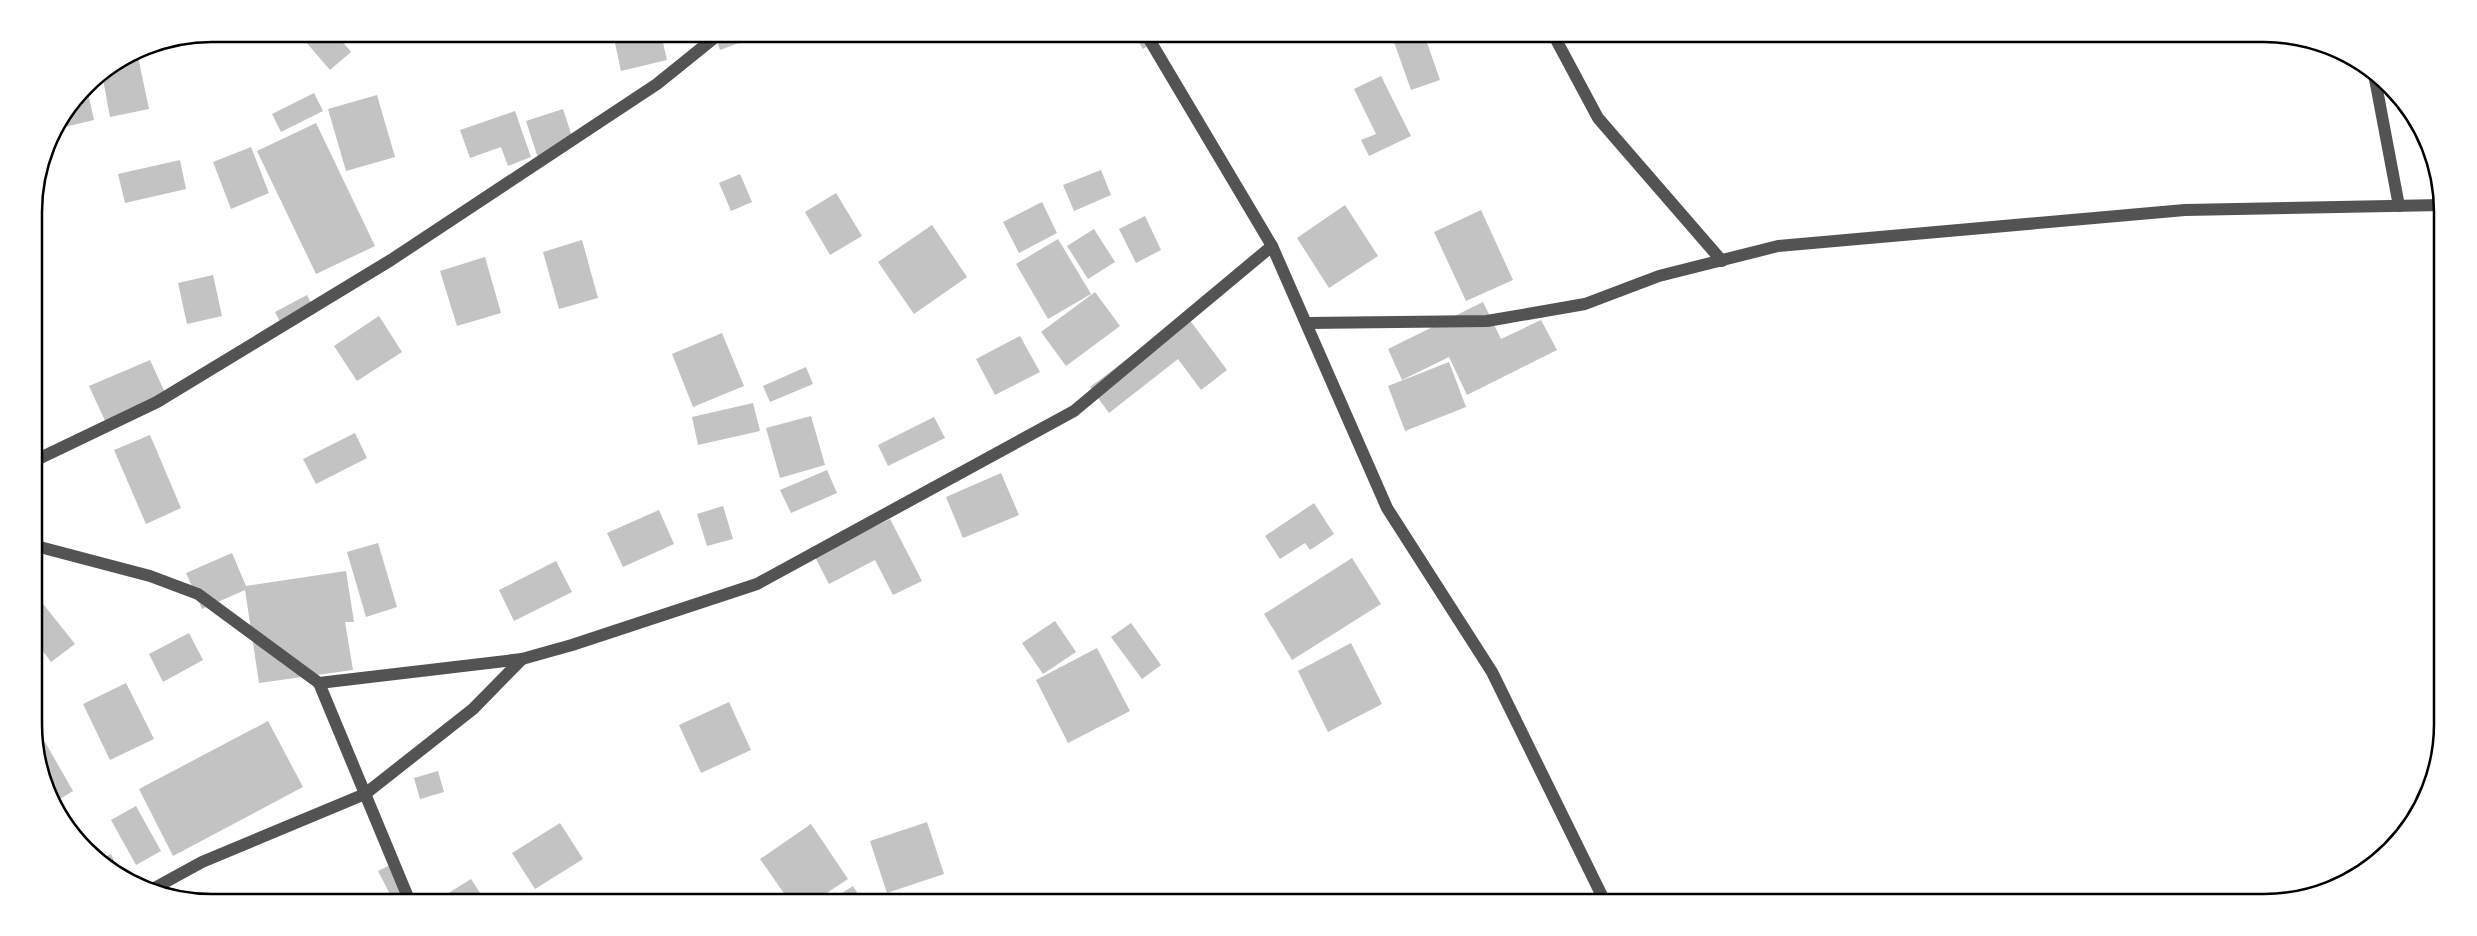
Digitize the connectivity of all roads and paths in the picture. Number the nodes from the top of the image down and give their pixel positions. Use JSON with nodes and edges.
{"nodes":[{"id":1,"x":1557,"y":42,"type":"edge"},
{"id":2,"x":708,"y":43,"type":"edge"},
{"id":3,"x":1151,"y":43,"type":"edge"},
{"id":4,"x":2376,"y":85,"type":"edge"},
{"id":5,"x":2399,"y":206,"type":"junction"},
{"id":6,"x":2434,"y":206,"type":"edge"},
{"id":7,"x":1272,"y":246,"type":"junction"},
{"id":8,"x":1722,"y":261,"type":"junction"},
{"id":9,"x":1307,"y":323,"type":"junction"},
{"id":10,"x":43,"y":457,"type":"edge"},
{"id":11,"x":42,"y":548,"type":"edge"},
{"id":12,"x":522,"y":659,"type":"junction"},
{"id":13,"x":319,"y":683,"type":"junction"},
{"id":14,"x":365,"y":794,"type":"junction"},
{"id":15,"x":160,"y":885,"type":"edge"},
{"id":16,"x":1601,"y":893,"type":"edge"},
{"id":17,"x":407,"y":894,"type":"edge"}],
"edges":[{"from":1,"to":8,"type":"street"},
{"from":2,"to":10,"type":"street"},
{"from":3,"to":7,"type":"street"},
{"from":4,"to":5,"type":"street"},
{"from":5,"to":6,"type":"street"},
{"from":5,"to":8,"type":"street"},
{"from":7,"to":9,"type":"street"},
{"from":7,"to":12,"type":"street"},
{"from":8,"to":9,"type":"street"},
{"from":9,"to":16,"type":"street"},
{"from":11,"to":13,"type":"street"},
{"from":12,"to":13,"type":"street"},
{"from":12,"to":14,"type":"street"},
{"from":13,"to":14,"type":"street"},
{"from":14,"to":15,"type":"street"},
{"from":14,"to":17,"type":"street"}]}
